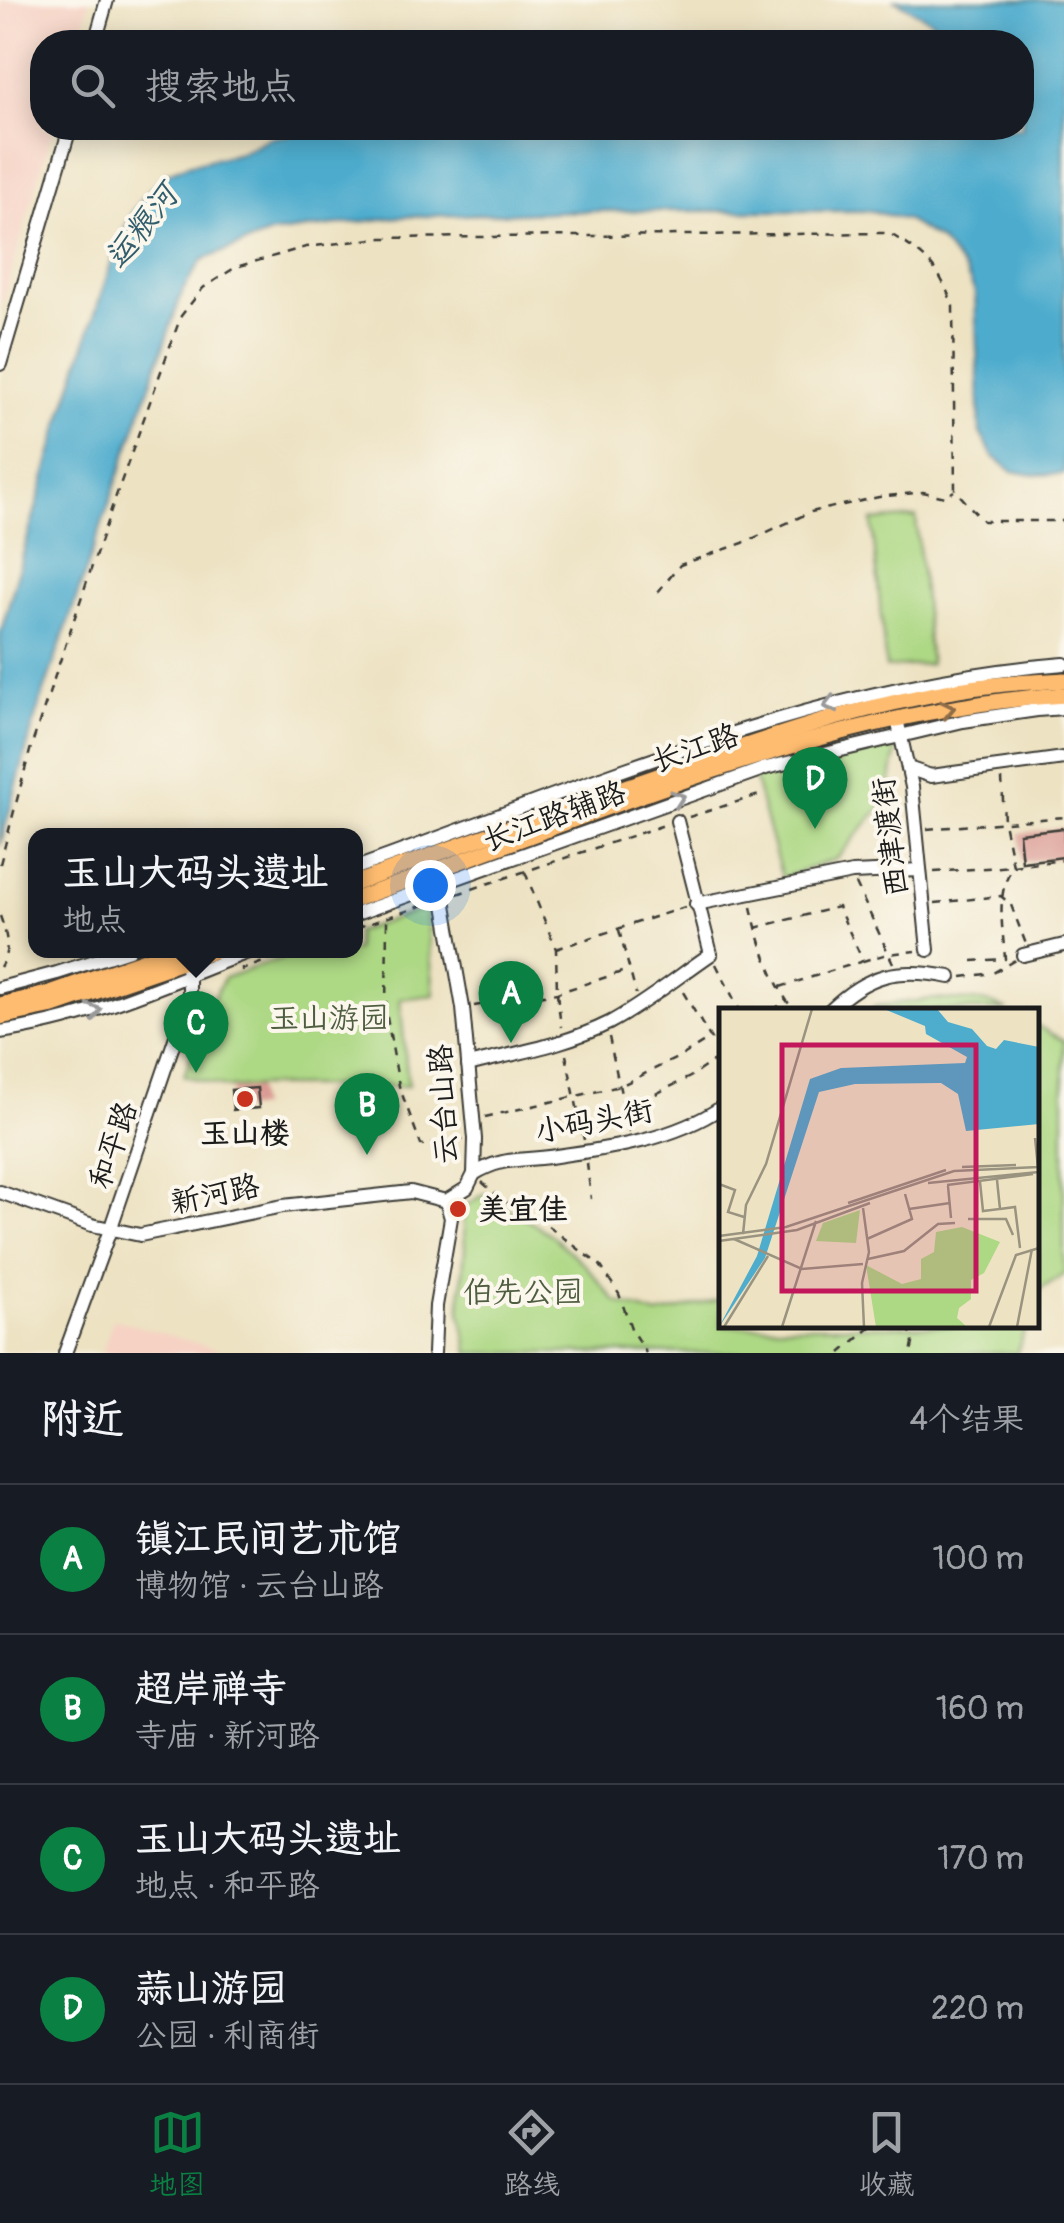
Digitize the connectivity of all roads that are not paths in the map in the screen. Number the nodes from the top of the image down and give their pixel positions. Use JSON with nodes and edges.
{"nodes":[{"id":1,"x":107,"y":0,"type":"edge"},
{"id":2,"x":98,"y":30,"type":"edge"},
{"id":3,"x":66,"y":140,"type":"edge"},
{"id":4,"x":0,"y":364,"type":"edge"},
{"id":5,"x":1064,"y":664,"type":"edge"},
{"id":6,"x":1064,"y":680,"type":"edge"},
{"id":7,"x":1064,"y":694,"type":"edge"},
{"id":8,"x":1064,"y":708,"type":"edge"},
{"id":9,"x":898,"y":728,"type":"junction"},
{"id":10,"x":1064,"y":758,"type":"edge"},
{"id":11,"x":908,"y":768,"type":"junction"},
{"id":12,"x":677,"y":821,"type":"road end"},
{"id":13,"x":363,"y":865,"type":"edge"},
{"id":14,"x":920,"y":870,"type":"junction"},
{"id":15,"x":363,"y":881,"type":"edge"},
{"id":16,"x":363,"y":897,"type":"edge"},
{"id":17,"x":444,"y":899,"type":"road end"},
{"id":18,"x":696,"y":904,"type":"junction"},
{"id":19,"x":363,"y":912,"type":"edge"},
{"id":20,"x":1064,"y":945,"type":"edge"},
{"id":21,"x":928,"y":950,"type":"road end"},
{"id":22,"x":1027,"y":954,"type":"road end"},
{"id":23,"x":105,"y":958,"type":"edge"},
{"id":24,"x":210,"y":958,"type":"edge"},
{"id":25,"x":183,"y":960,"type":"edge"},
{"id":26,"x":950,"y":977,"type":"road end"},
{"id":27,"x":0,"y":988,"type":"edge"},
{"id":28,"x":0,"y":1005,"type":"edge"},
{"id":29,"x":831,"y":1008,"type":"edge"},
{"id":30,"x":0,"y":1018,"type":"edge"},
{"id":31,"x":0,"y":1032,"type":"edge"},
{"id":32,"x":468,"y":1065,"type":"junction"},
{"id":33,"x":719,"y":1108,"type":"edge"},
{"id":34,"x":474,"y":1174,"type":"junction"},
{"id":35,"x":0,"y":1192,"type":"edge"},
{"id":36,"x":446,"y":1201,"type":"junction"},
{"id":37,"x":110,"y":1230,"type":"junction"},
{"id":38,"x":65,"y":1353,"type":"edge"},
{"id":39,"x":434,"y":1353,"type":"edge"}],
"edges":[{"from":1,"to":2,"type":"street"},
{"from":3,"to":4,"type":"street"},
{"from":5,"to":13,"type":"street","name":"长江路辅路","one_way":true},
{"from":6,"to":15,"type":"main road","name":"长江路"},
{"from":9,"to":7,"type":"main road","name":"长江路","one_way":true},
{"from":8,"to":9,"type":"street","name":"长江路辅路"},
{"from":9,"to":11,"type":"street","name":"西津渡街"},
{"from":9,"to":16,"type":"main road","name":"长江路"},
{"from":19,"to":9,"type":"street","name":"长江路辅路","one_way":true},
{"from":10,"to":11,"type":"street"},
{"from":11,"to":14,"type":"street","name":"西津渡街"},
{"from":12,"to":18,"type":"street"},
{"from":14,"to":18,"type":"street"},
{"from":14,"to":21,"type":"street","name":"西津渡街"},
{"from":17,"to":32,"type":"street","name":"云台山路"},
{"from":18,"to":32,"type":"street"},
{"from":20,"to":22,"type":"street"},
{"from":23,"to":27,"type":"street"},
{"from":24,"to":25,"type":"street"},
{"from":25,"to":28,"type":"main road"},
{"from":25,"to":30,"type":"main road"},
{"from":31,"to":25,"type":"street","one_way":true},
{"from":25,"to":37,"type":"street","name":"和平路"},
{"from":26,"to":29,"type":"street"},
{"from":32,"to":34,"type":"street","name":"云台山路"},
{"from":33,"to":34,"type":"street","name":"小码头街"},
{"from":34,"to":36,"type":"street","name":"云台山路"},
{"from":35,"to":37,"type":"street","name":"新河路"},
{"from":36,"to":37,"type":"street","name":"新河路"},
{"from":36,"to":39,"type":"street","name":"云台山路"},
{"from":37,"to":38,"type":"street","name":"和平路"}]}
